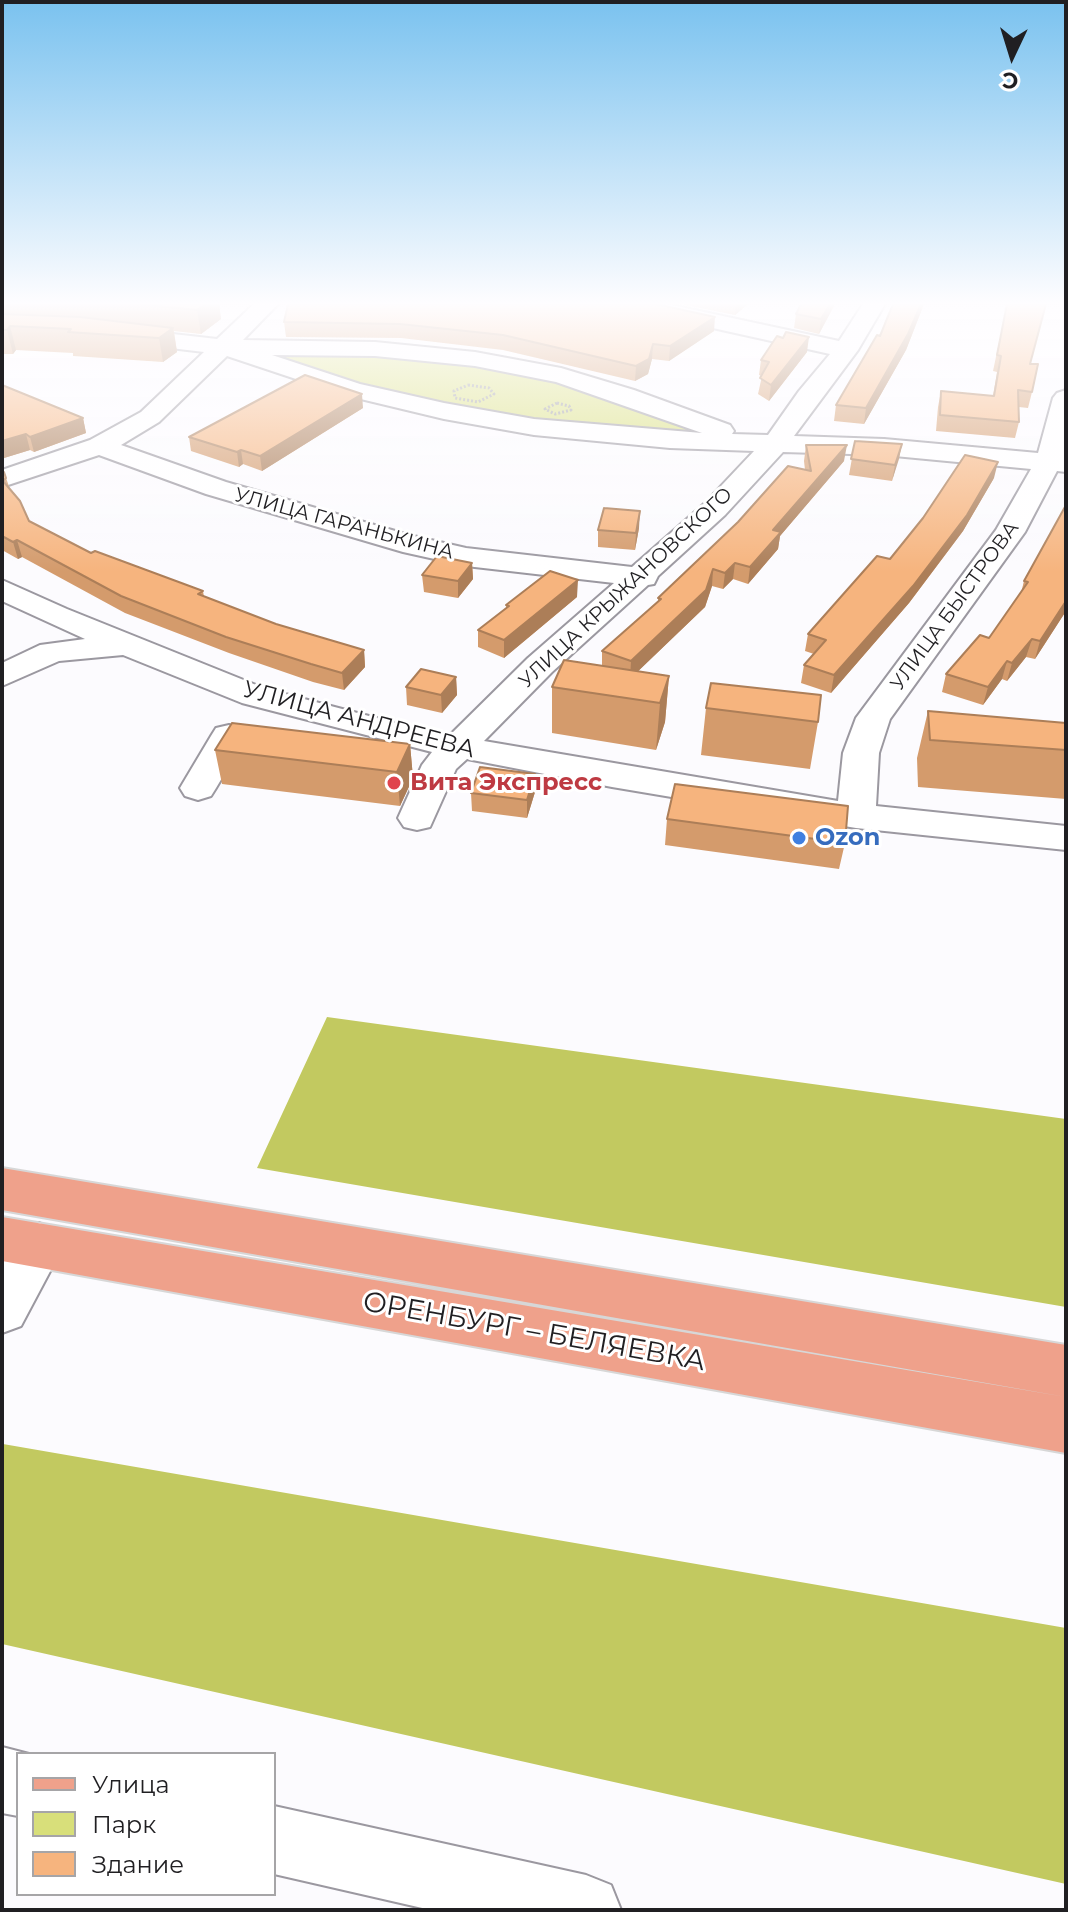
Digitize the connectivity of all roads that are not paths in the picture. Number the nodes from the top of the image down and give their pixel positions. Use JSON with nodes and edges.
{"nodes":[{"id":1,"x":175,"y":393,"type":"edge"},
{"id":2,"x":368,"y":393,"type":"edge"},
{"id":3,"x":619,"y":393,"type":"edge"},
{"id":4,"x":814,"y":393,"type":"edge"},
{"id":5,"x":1066,"y":398,"type":"edge"},
{"id":6,"x":777,"y":442,"type":"junction"},
{"id":7,"x":99,"y":446,"type":"junction"},
{"id":8,"x":1058,"y":462,"type":"edge"},
{"id":9,"x":2,"y":479,"type":"edge"},
{"id":10,"x":643,"y":577,"type":"junction"},
{"id":11,"x":2,"y":589,"type":"edge"},
{"id":12,"x":56,"y":616,"type":"junction"},
{"id":13,"x":128,"y":646,"type":"junction"},
{"id":14,"x":2,"y":674,"type":"edge"},
{"id":15,"x":254,"y":696,"type":"junction"},
{"id":16,"x":320,"y":748,"type":"edge"},
{"id":17,"x":447,"y":756,"type":"junction"},
{"id":18,"x":198,"y":788,"type":"dead end"},
{"id":19,"x":856,"y":816,"type":"junction"},
{"id":20,"x":417,"y":818,"type":"dead end"},
{"id":21,"x":1066,"y":838,"type":"edge"},
{"id":22,"x":2,"y":1189,"type":"edge"},
{"id":23,"x":20,"y":1242,"type":"edge"},
{"id":24,"x":2,"y":1310,"type":"edge"},
{"id":25,"x":1066,"y":1371,"type":"edge"},
{"id":26,"x":1066,"y":1425,"type":"edge"},
{"id":27,"x":276,"y":1840,"type":"edge"},
{"id":28,"x":586,"y":1910,"type":"edge"}],
"edges":[{"from":1,"to":7,"type":"street"},
{"from":2,"to":6,"type":"street"},
{"from":3,"to":6,"type":"street"},
{"from":4,"to":6,"type":"street","name":"УЛИЦА КРЫЖАНОВСКОГО"},
{"from":5,"to":8,"type":"street","name":"УЛИЦА БЫСТРОВА"},
{"from":6,"to":8,"type":"street"},
{"from":6,"to":10,"type":"street","name":"УЛИЦА КРЫЖАНОВСКОГО"},
{"from":7,"to":9,"type":"street"},
{"from":7,"to":10,"type":"street","name":"УЛИЦА ГАРАНЬКИНА"},
{"from":8,"to":19,"type":"street","name":"УЛИЦА БЫСТРОВА"},
{"from":10,"to":17,"type":"street","name":"УЛИЦА КРЫЖАНОВСКОГО"},
{"from":11,"to":12,"type":"street","name":"УЛИЦА АНДРЕЕВА"},
{"from":12,"to":13,"type":"street","name":"УЛИЦА АНДРЕЕВА"},
{"from":12,"to":14,"type":"street"},
{"from":13,"to":14,"type":"street"},
{"from":13,"to":15,"type":"street","name":"УЛИЦА АНДРЕЕВА"},
{"from":15,"to":17,"type":"street","name":"УЛИЦА АНДРЕЕВА"},
{"from":15,"to":18,"type":"street"},
{"from":16,"to":17,"type":"street"},
{"from":17,"to":19,"type":"street","name":"УЛИЦА АНДРЕЕВА"},
{"from":17,"to":20,"type":"street"},
{"from":19,"to":21,"type":"street","name":"УЛИЦА АНДРЕЕВА"},
{"from":22,"to":25,"type":"main road","name":"ОРЕНБУРГ – БЕЛЯЕВКА"},
{"from":23,"to":24,"type":"street"},
{"from":23,"to":26,"type":"main road","name":"ОРЕНБУРГ – БЕЛЯЕВКА"},
{"from":27,"to":28,"type":"street"}]}
